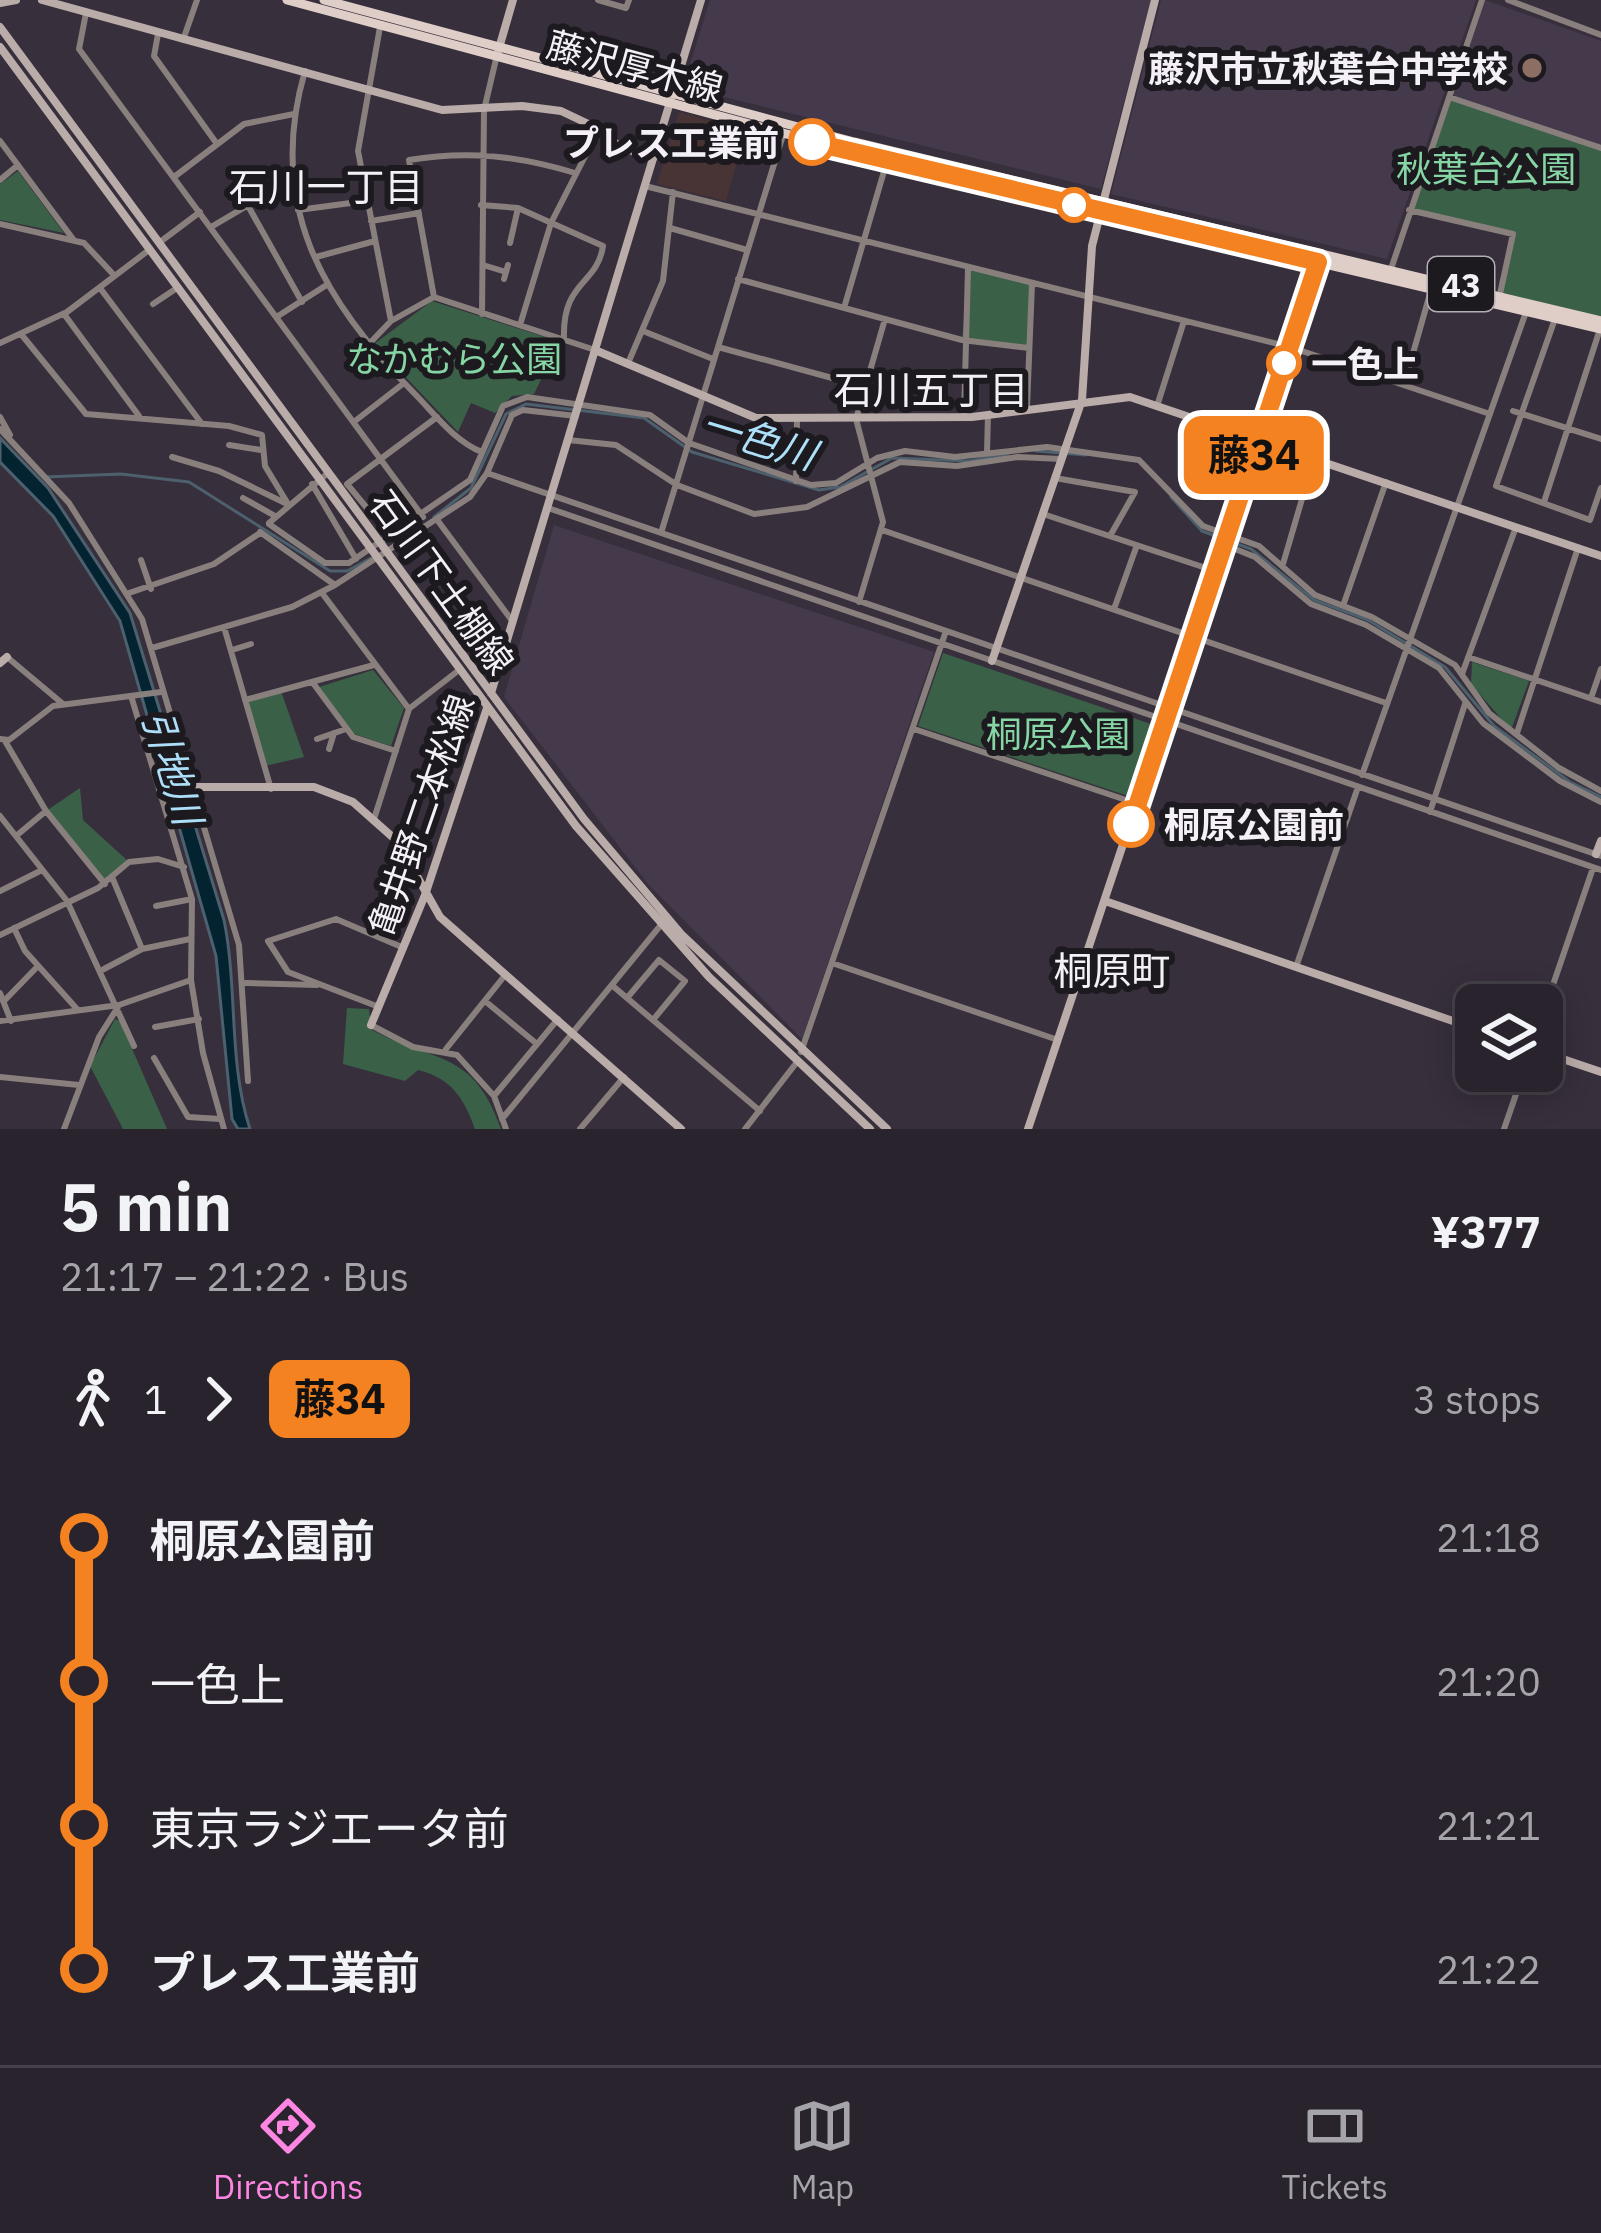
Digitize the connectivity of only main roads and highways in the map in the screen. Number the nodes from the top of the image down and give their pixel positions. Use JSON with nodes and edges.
{"nodes":[{"id":1,"x":287,"y":0,"type":"edge"},
{"id":2,"x":324,"y":0,"type":"edge"},
{"id":3,"x":498,"y":51,"type":"junction"},
{"id":4,"x":671,"y":98,"type":"junction"},
{"id":5,"x":1102,"y":206,"type":"junction"},
{"id":6,"x":1390,"y":273,"type":"junction"},
{"id":7,"x":1601,"y":326,"type":"edge"}],
"edges":[{"from":1,"to":3,"type":"main road","name":"藤沢厚木線","number":"43"},
{"from":2,"to":3,"type":"main road","name":"藤沢厚木線","number":"43"},
{"from":3,"to":4,"type":"main road","name":"藤沢厚木線","number":"43"},
{"from":4,"to":5,"type":"main road","name":"藤沢厚木線","number":"43"},
{"from":4,"to":5,"type":"main road","name":"藤沢厚木線","number":"43"},
{"from":5,"to":6,"type":"main road","name":"藤沢厚木線","number":"43"},
{"from":6,"to":7,"type":"main road","name":"藤沢厚木線","number":"43"},
{"from":6,"to":7,"type":"main road","name":"藤沢厚木線","number":"43"}]}
